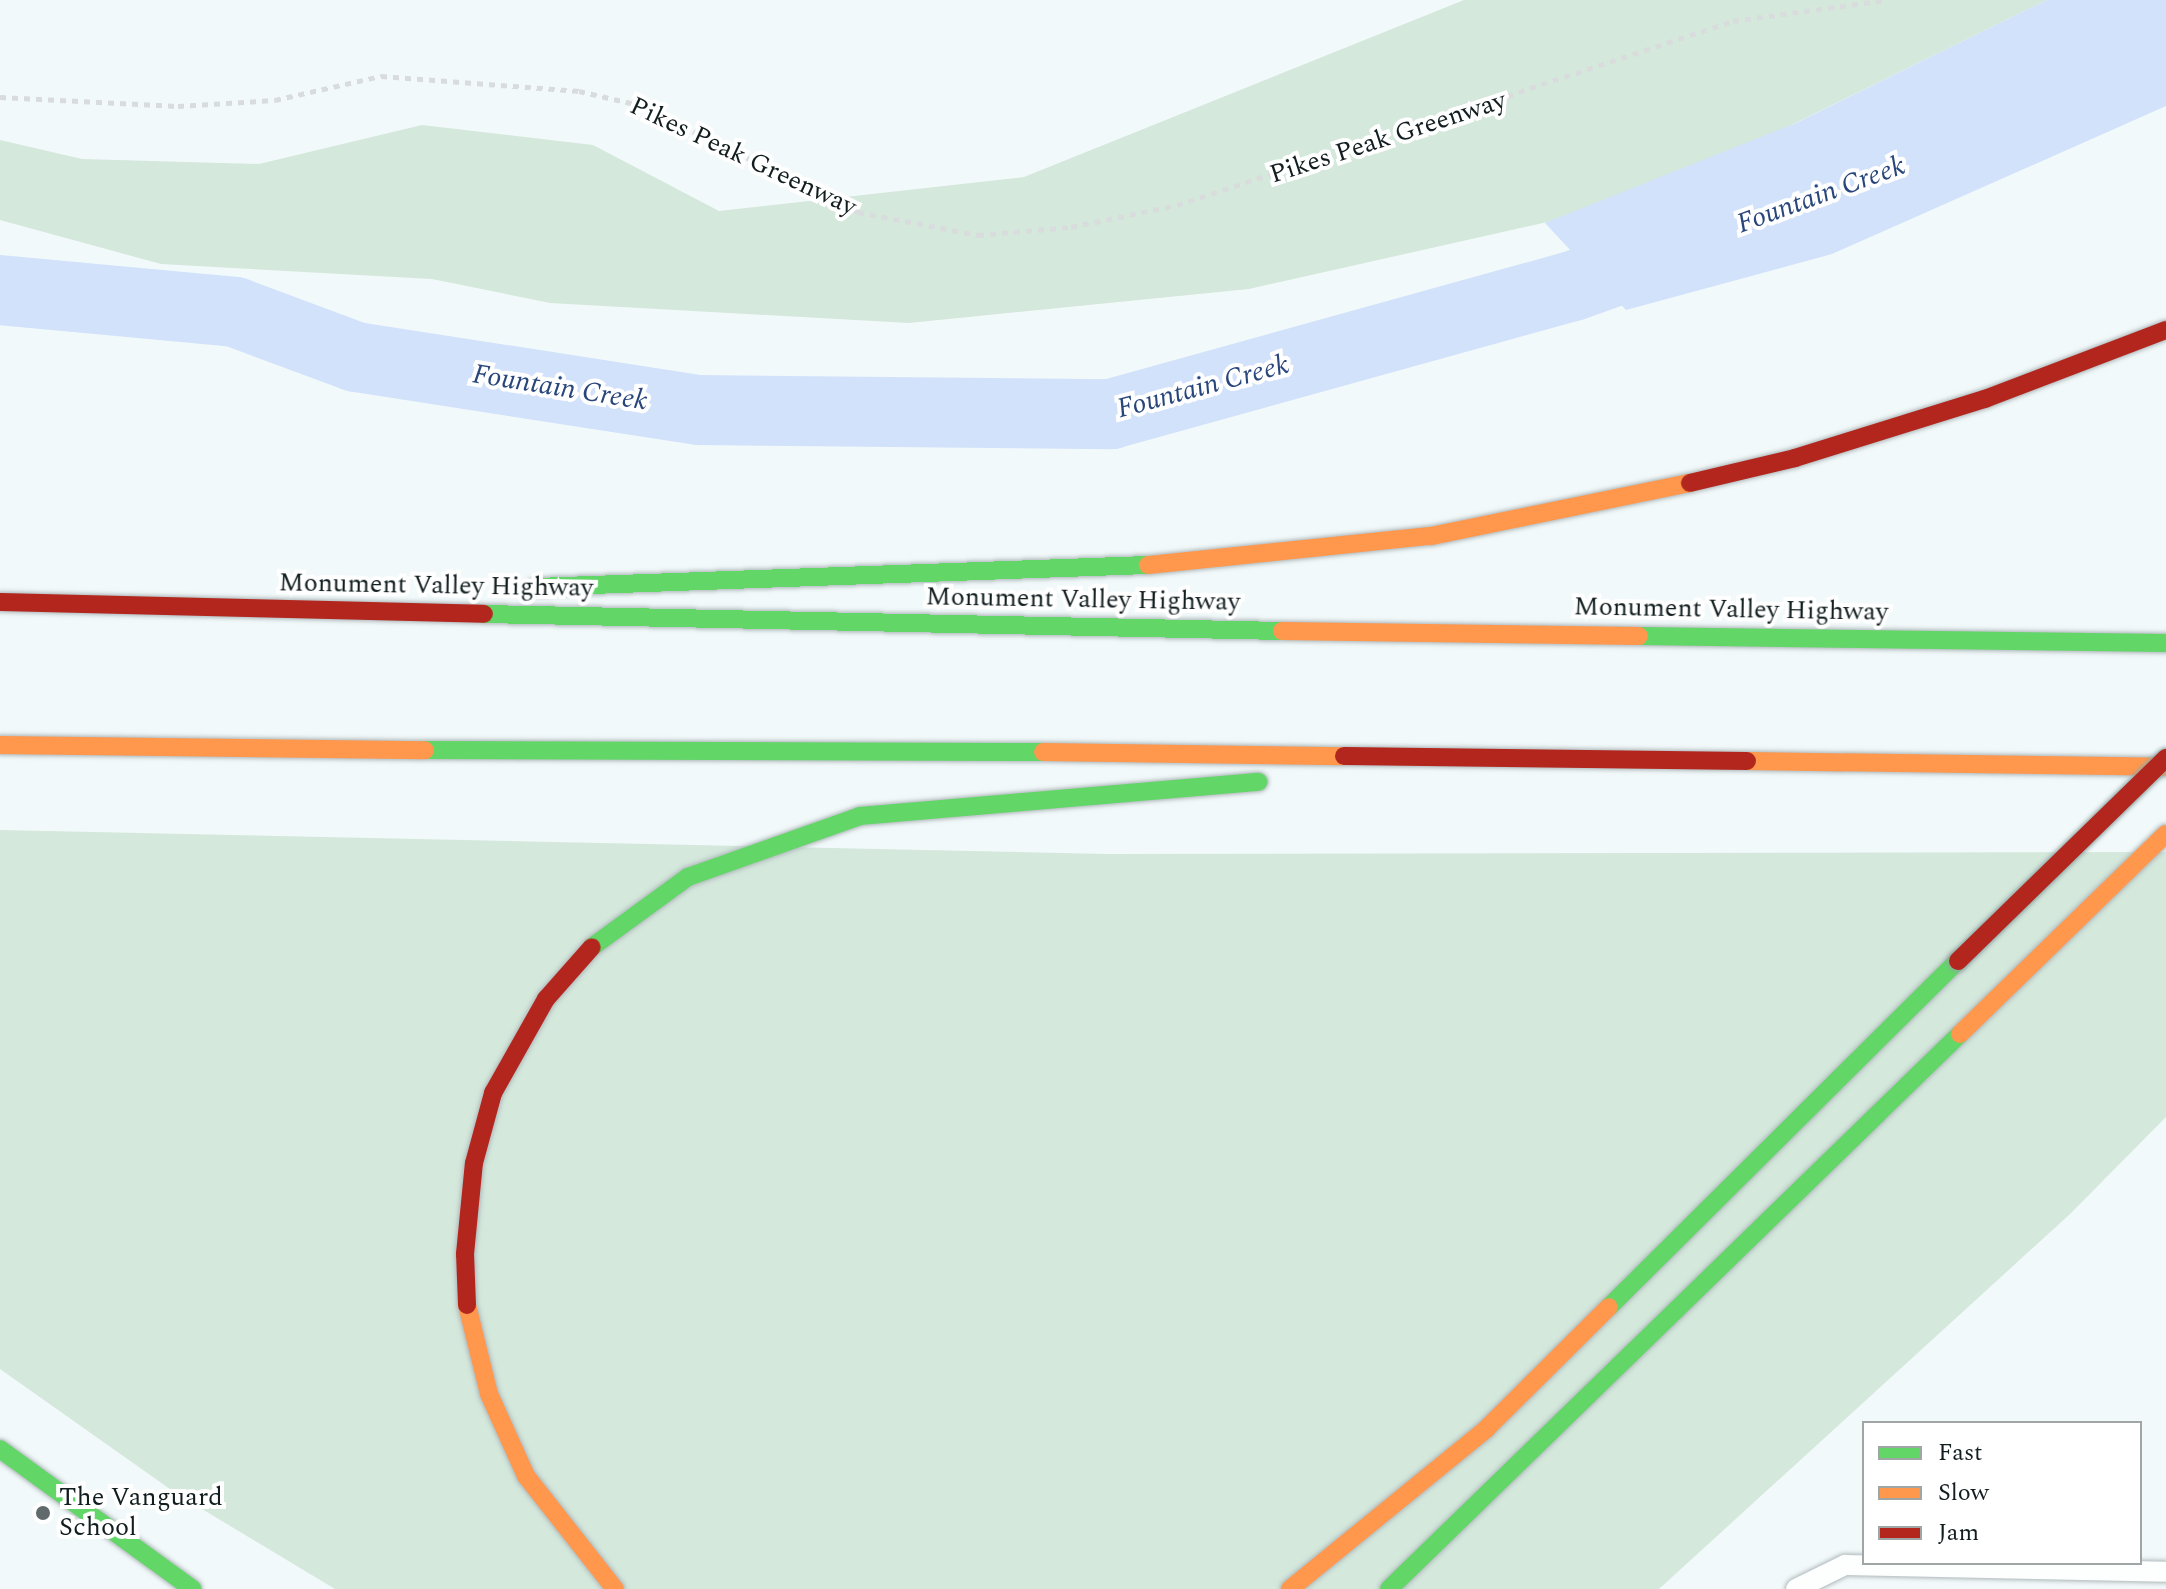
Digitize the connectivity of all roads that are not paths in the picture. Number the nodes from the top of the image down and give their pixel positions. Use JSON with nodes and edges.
{"nodes":[{"id":1,"x":2166,"y":330,"type":"edge"},
{"id":2,"x":509,"y":588,"type":"dead end"},
{"id":3,"x":415,"y":592,"type":"dead end"},
{"id":4,"x":0,"y":602,"type":"edge"},
{"id":5,"x":116,"y":604,"type":"junction"},
{"id":6,"x":2166,"y":643,"type":"edge"},
{"id":7,"x":0,"y":745,"type":"edge"},
{"id":8,"x":2166,"y":758,"type":"edge"},
{"id":9,"x":1541,"y":762,"type":"junction"},
{"id":10,"x":2166,"y":767,"type":"edge"},
{"id":11,"x":1336,"y":776,"type":"dead end"},
{"id":12,"x":1273,"y":781,"type":"dead end"},
{"id":13,"x":2166,"y":834,"type":"edge"},
{"id":14,"x":0,"y":1449,"type":"edge"},
{"id":15,"x":2166,"y":1572,"type":"edge"},
{"id":16,"x":193,"y":1589,"type":"edge"},
{"id":17,"x":615,"y":1589,"type":"edge"},
{"id":18,"x":1290,"y":1589,"type":"edge"},
{"id":19,"x":1389,"y":1589,"type":"edge"},
{"id":20,"x":1796,"y":1589,"type":"edge"}],
"edges":[{"from":1,"to":2,"type":"highway"},
{"from":3,"to":5,"type":"highway"},
{"from":4,"to":5,"type":"highway","name":"Monument Valley Highway"},
{"from":5,"to":6,"type":"highway","name":"Monument Valley Highway"},
{"from":7,"to":9,"type":"highway"},
{"from":8,"to":18,"type":"highway","bridge":true},
{"from":9,"to":10,"type":"highway"},
{"from":9,"to":11,"type":"highway"},
{"from":12,"to":17,"type":"highway"},
{"from":13,"to":19,"type":"highway"},
{"from":14,"to":16,"type":"highway"},
{"from":15,"to":20,"type":"lane"}]}
